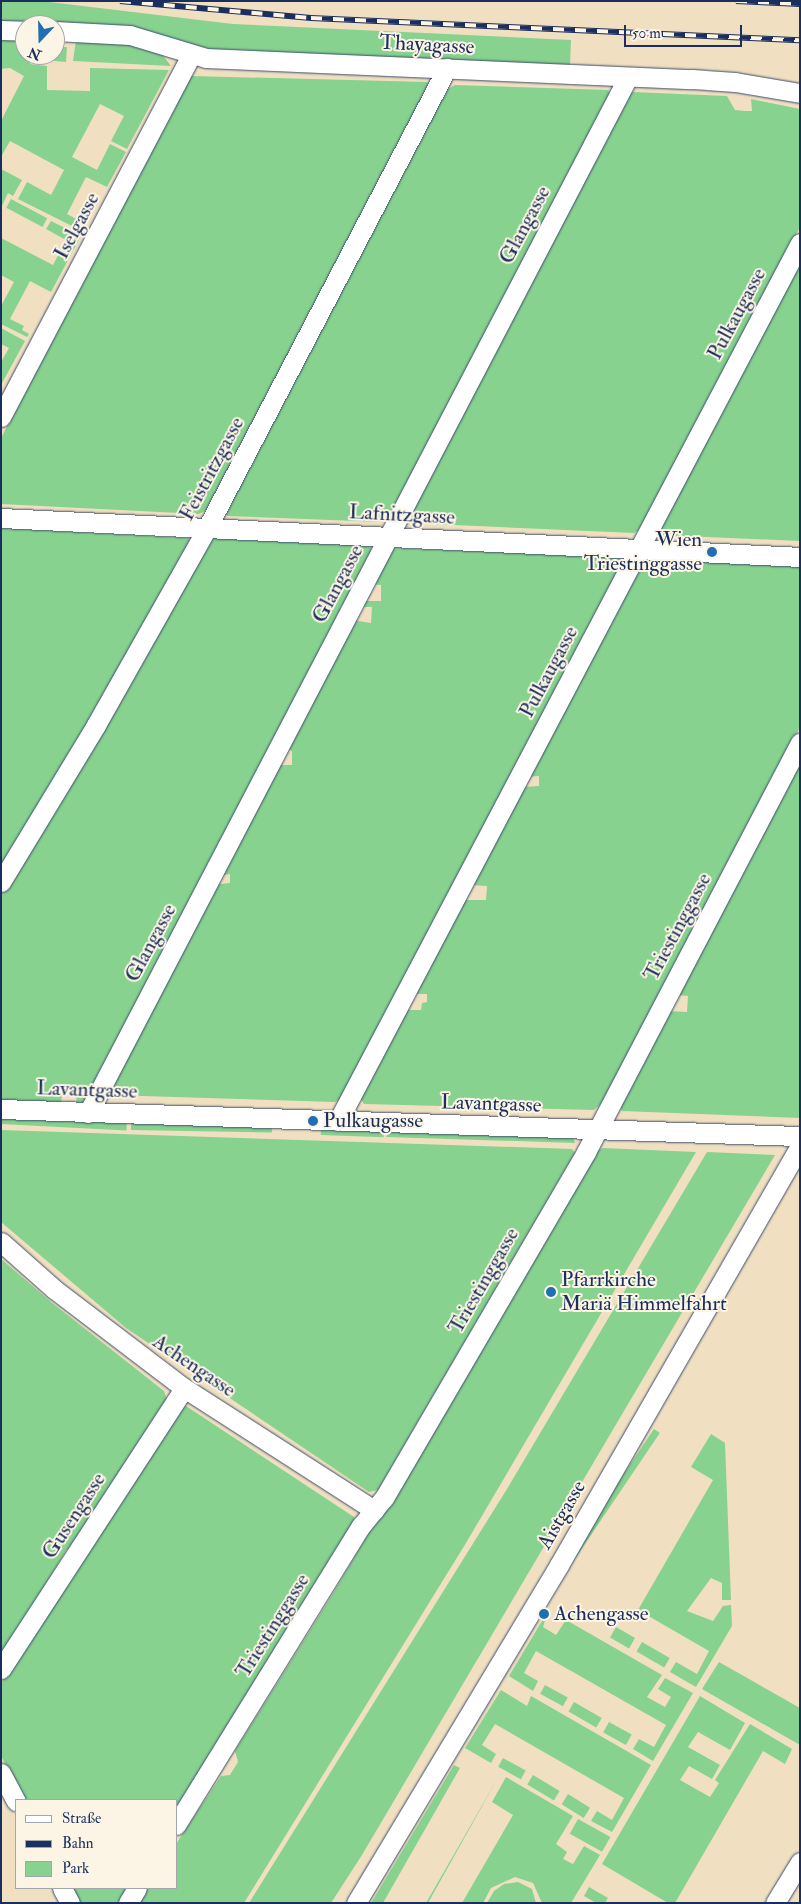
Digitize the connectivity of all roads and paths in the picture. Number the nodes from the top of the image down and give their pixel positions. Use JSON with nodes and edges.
{"nodes":[{"id":1,"x":1,"y":30,"type":"edge"},
{"id":2,"x":15,"y":30,"type":"edge"},
{"id":3,"x":65,"y":32,"type":"edge"},
{"id":4,"x":191,"y":55,"type":"junction"},
{"id":5,"x":447,"y":68,"type":"junction"},
{"id":6,"x":628,"y":76,"type":"junction"},
{"id":7,"x":800,"y":93,"type":"edge"},
{"id":8,"x":800,"y":244,"type":"edge"},
{"id":9,"x":1,"y":417,"type":"edge"},
{"id":10,"x":1,"y":518,"type":"edge"},
{"id":11,"x":207,"y":528,"type":"junction"},
{"id":12,"x":388,"y":537,"type":"junction"},
{"id":13,"x":639,"y":548,"type":"junction"},
{"id":14,"x":800,"y":557,"type":"edge"},
{"id":15,"x":800,"y":742,"type":"edge"},
{"id":16,"x":1,"y":882,"type":"edge"},
{"id":17,"x":1,"y":1109,"type":"edge"},
{"id":18,"x":88,"y":1112,"type":"junction"},
{"id":19,"x":338,"y":1121,"type":"junction"},
{"id":20,"x":598,"y":1130,"type":"junction"},
{"id":21,"x":800,"y":1136,"type":"edge"},
{"id":22,"x":800,"y":1146,"type":"edge"},
{"id":23,"x":1,"y":1242,"type":"edge"},
{"id":24,"x":184,"y":1388,"type":"junction"},
{"id":25,"x":374,"y":1510,"type":"junction"},
{"id":26,"x":1,"y":1668,"type":"edge"},
{"id":27,"x":1,"y":1773,"type":"edge"},
{"id":28,"x":15,"y":1799,"type":"edge"},
{"id":29,"x":178,"y":1821,"type":"edge"},
{"id":30,"x":800,"y":1862,"type":"edge"},
{"id":31,"x":63,"y":1889,"type":"edge"},
{"id":32,"x":136,"y":1889,"type":"edge"},
{"id":33,"x":70,"y":1903,"type":"edge"},
{"id":34,"x":128,"y":1903,"type":"edge"},
{"id":35,"x":356,"y":1903,"type":"edge"},
{"id":36,"x":776,"y":1903,"type":"edge"}],
"edges":[{"from":1,"to":2,"type":"street"},
{"from":3,"to":4,"type":"street","name":"Thayagasse"},
{"from":4,"to":5,"type":"street","name":"Thayagasse"},
{"from":4,"to":9,"type":"street","name":"Iselgasse"},
{"from":5,"to":6,"type":"street","name":"Thayagasse"},
{"from":5,"to":11,"type":"street","name":"Feistritzgasse"},
{"from":6,"to":7,"type":"street","name":"Thayagasse"},
{"from":6,"to":12,"type":"street","name":"Glangasse"},
{"from":8,"to":13,"type":"street","name":"Pulkaugasse"},
{"from":10,"to":11,"type":"street","name":"Lafnitzgasse"},
{"from":11,"to":12,"type":"street","name":"Lafnitzgasse"},
{"from":11,"to":16,"type":"street","name":"Feistritzgasse"},
{"from":12,"to":13,"type":"street","name":"Lafnitzgasse"},
{"from":12,"to":18,"type":"street","name":"Glangasse"},
{"from":13,"to":14,"type":"street","name":"Lafnitzgasse"},
{"from":13,"to":19,"type":"street","name":"Pulkaugasse"},
{"from":15,"to":20,"type":"street","name":"Triestinggasse"},
{"from":17,"to":18,"type":"street","name":"Lavantgasse"},
{"from":18,"to":19,"type":"street","name":"Lavantgasse"},
{"from":19,"to":20,"type":"street","name":"Lavantgasse"},
{"from":20,"to":21,"type":"street","name":"Lavantgasse"},
{"from":20,"to":25,"type":"street","name":"Triestinggasse"},
{"from":22,"to":35,"type":"street","name":"Aistgasse"},
{"from":23,"to":24,"type":"street","name":"Achengasse"},
{"from":24,"to":25,"type":"street","name":"Achengasse"},
{"from":24,"to":26,"type":"street","name":"Gusengasse"},
{"from":25,"to":29,"type":"street","name":"Triestinggasse"},
{"from":27,"to":28,"type":"street"},
{"from":30,"to":36,"type":"street"},
{"from":31,"to":33,"type":"street"},
{"from":32,"to":34,"type":"street"}]}
